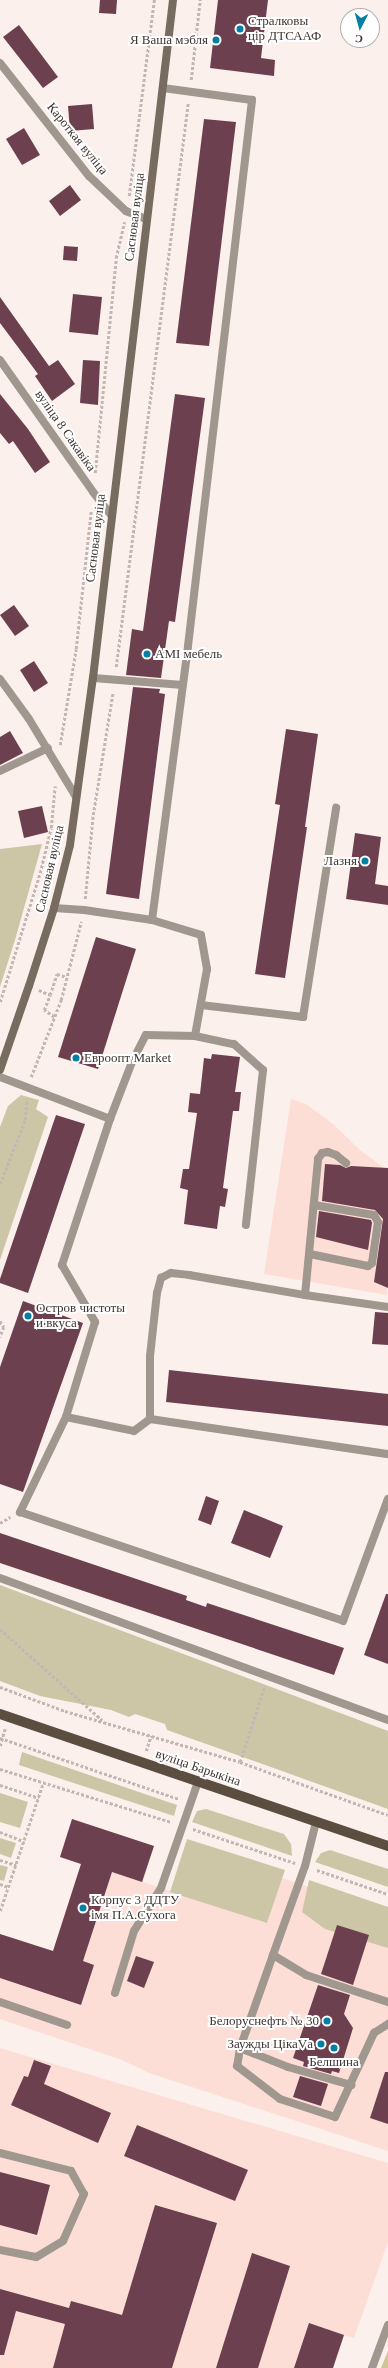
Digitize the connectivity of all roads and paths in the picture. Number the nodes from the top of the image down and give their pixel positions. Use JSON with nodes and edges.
{"nodes":[{"id":1,"x":154,"y":0,"type":"edge"},
{"id":2,"x":200,"y":0,"type":"edge"},
{"id":3,"x":172,"y":1,"type":"edge"},
{"id":4,"x":0,"y":63,"type":"edge"},
{"id":5,"x":163,"y":88,"type":"junction"},
{"id":6,"x":189,"y":91,"type":"junction"},
{"id":7,"x":126,"y":211,"type":"junction"},
{"id":8,"x":146,"y":219,"type":"junction"},
{"id":9,"x":0,"y":360,"type":"edge"},
{"id":10,"x":93,"y":492,"type":"junction"},
{"id":11,"x":111,"y":514,"type":"junction"},
{"id":12,"x":93,"y":678,"type":"junction"},
{"id":13,"x":115,"y":678,"type":"junction"},
{"id":14,"x":0,"y":680,"type":"edge"},
{"id":15,"x":183,"y":685,"type":"junction"},
{"id":16,"x":48,"y":748,"type":"junction"},
{"id":17,"x":57,"y":763,"type":"junction"},
{"id":18,"x":0,"y":771,"type":"edge"},
{"id":19,"x":76,"y":797,"type":"junction"},
{"id":20,"x":336,"y":808,"type":"dead end"},
{"id":21,"x":54,"y":908,"type":"junction"},
{"id":22,"x":84,"y":910,"type":"junction"},
{"id":23,"x":152,"y":920,"type":"junction"},
{"id":24,"x":67,"y":978,"type":"junction"},
{"id":25,"x":0,"y":1002,"type":"edge"},
{"id":26,"x":201,"y":1005,"type":"junction"},
{"id":27,"x":54,"y":1017,"type":"junction"},
{"id":28,"x":195,"y":1036,"type":"junction"},
{"id":29,"x":0,"y":1070,"type":"edge"},
{"id":30,"x":0,"y":1077,"type":"edge"},
{"id":31,"x":28,"y":1088,"type":"junction"},
{"id":32,"x":110,"y":1119,"type":"junction"},
{"id":33,"x":346,"y":1163,"type":"dead end"},
{"id":34,"x":0,"y":1184,"type":"edge"},
{"id":35,"x":314,"y":1205,"type":"junction"},
{"id":36,"x":246,"y":1224,"type":"dead end"},
{"id":37,"x":310,"y":1254,"type":"junction"},
{"id":38,"x":305,"y":1295,"type":"junction"},
{"id":39,"x":388,"y":1308,"type":"edge"},
{"id":40,"x":0,"y":1322,"type":"edge"},
{"id":41,"x":0,"y":1337,"type":"edge"},
{"id":42,"x":66,"y":1417,"type":"junction"},
{"id":43,"x":150,"y":1419,"type":"junction"},
{"id":44,"x":388,"y":1454,"type":"edge"},
{"id":45,"x":388,"y":1499,"type":"edge"},
{"id":46,"x":0,"y":1578,"type":"edge"},
{"id":47,"x":0,"y":1630,"type":"edge"},
{"id":48,"x":268,"y":1675,"type":"junction"},
{"id":49,"x":0,"y":1687,"type":"edge"},
{"id":50,"x":0,"y":1714,"type":"edge"},
{"id":51,"x":388,"y":1720,"type":"edge"},
{"id":52,"x":102,"y":1721,"type":"junction"},
{"id":53,"x":1,"y":1739,"type":"edge"},
{"id":54,"x":0,"y":1746,"type":"edge"},
{"id":55,"x":240,"y":1762,"type":"junction"},
{"id":56,"x":0,"y":1769,"type":"edge"},
{"id":57,"x":198,"y":1782,"type":"junction"},
{"id":58,"x":43,"y":1783,"type":"junction"},
{"id":59,"x":0,"y":1785,"type":"edge"},
{"id":60,"x":39,"y":1798,"type":"junction"},
{"id":61,"x":186,"y":1801,"type":"dead end"},
{"id":62,"x":388,"y":1814,"type":"edge"},
{"id":63,"x":316,"y":1822,"type":"junction"},
{"id":64,"x":182,"y":1826,"type":"junction"},
{"id":65,"x":0,"y":1832,"type":"edge"},
{"id":66,"x":24,"y":1841,"type":"junction"},
{"id":67,"x":388,"y":1846,"type":"edge"},
{"id":68,"x":0,"y":1860,"type":"edge"},
{"id":69,"x":16,"y":1865,"type":"junction"},
{"id":70,"x":305,"y":1866,"type":"junction"},
{"id":71,"x":0,"y":1884,"type":"edge"},
{"id":72,"x":8,"y":1887,"type":"junction"},
{"id":73,"x":388,"y":1894,"type":"edge"},
{"id":74,"x":0,"y":1911,"type":"edge"},
{"id":75,"x":273,"y":1955,"type":"junction"},
{"id":76,"x":115,"y":1993,"type":"dead end"},
{"id":77,"x":0,"y":2002,"type":"edge"},
{"id":78,"x":388,"y":2002,"type":"edge"},
{"id":79,"x":388,"y":2024,"type":"edge"},
{"id":80,"x":67,"y":2025,"type":"dead end"},
{"id":81,"x":240,"y":2048,"type":"junction"},
{"id":82,"x":351,"y":2085,"type":"junction"},
{"id":83,"x":0,"y":2153,"type":"edge"},
{"id":84,"x":0,"y":2250,"type":"edge"},
{"id":85,"x":388,"y":2325,"type":"edge"},
{"id":86,"x":372,"y":2368,"type":"edge"}],
"edges":[{"from":1,"to":7,"type":"path"},
{"from":2,"to":6,"type":"path"},
{"from":3,"to":5,"type":"main road","name":"Сасновая вуліца"},
{"from":4,"to":7,"type":"street","name":"Кароткая вуліца"},
{"from":5,"to":6,"type":"street"},
{"from":5,"to":8,"type":"main road","name":"Сасновая вуліца"},
{"from":6,"to":13,"type":"path"},
{"from":6,"to":15,"type":"street"},
{"from":7,"to":8,"type":"street","name":"Кароткая вуліца"},
{"from":7,"to":10,"type":"path"},
{"from":8,"to":11,"type":"main road","name":"Сасновая вуліца"},
{"from":9,"to":10,"type":"street","name":"вуліца 8 Сакавіка"},
{"from":10,"to":11,"type":"street","name":"вуліца 8 Сакавіка"},
{"from":10,"to":17,"type":"path"},
{"from":11,"to":12,"type":"main road","name":"Сасновая вуліца"},
{"from":12,"to":13,"type":"street"},
{"from":12,"to":19,"type":"main road","name":"Сасновая вуліца"},
{"from":13,"to":15,"type":"street"},
{"from":13,"to":22,"type":"path"},
{"from":14,"to":16,"type":"street"},
{"from":15,"to":23,"type":"street"},
{"from":16,"to":17,"type":"street"},
{"from":16,"to":18,"type":"street"},
{"from":17,"to":19,"type":"street"},
{"from":17,"to":25,"type":"path"},
{"from":19,"to":21,"type":"main road","name":"Сасновая вуліца"},
{"from":20,"to":26,"type":"street"},
{"from":21,"to":22,"type":"street"},
{"from":21,"to":29,"type":"main road","name":"Сасновая вуліца"},
{"from":22,"to":23,"type":"street"},
{"from":22,"to":24,"type":"path"},
{"from":23,"to":26,"type":"street"},
{"from":24,"to":27,"type":"path"},
{"from":24,"to":27,"type":"path"},
{"from":26,"to":28,"type":"street"},
{"from":27,"to":31,"type":"path"},
{"from":28,"to":32,"type":"street"},
{"from":28,"to":36,"type":"street"},
{"from":30,"to":31,"type":"street"},
{"from":31,"to":32,"type":"street"},
{"from":31,"to":34,"type":"path"},
{"from":32,"to":42,"type":"street"},
{"from":33,"to":35,"type":"street"},
{"from":35,"to":37,"type":"street"},
{"from":35,"to":37,"type":"street"},
{"from":37,"to":38,"type":"street"},
{"from":38,"to":39,"type":"street"},
{"from":38,"to":43,"type":"street"},
{"from":40,"to":41,"type":"path"},
{"from":42,"to":43,"type":"street"},
{"from":42,"to":45,"type":"street"},
{"from":43,"to":44,"type":"street"},
{"from":46,"to":48,"type":"street"},
{"from":47,"to":52,"type":"path"},
{"from":48,"to":51,"type":"street"},
{"from":48,"to":55,"type":"path"},
{"from":49,"to":52,"type":"path"},
{"from":50,"to":57,"type":"main road","name":"вуліца Барыкіна"},
{"from":52,"to":55,"type":"path"},
{"from":53,"to":54,"type":"path"},
{"from":53,"to":61,"type":"path"},
{"from":55,"to":62,"type":"path"},
{"from":56,"to":58,"type":"path"},
{"from":57,"to":63,"type":"main road","name":"вуліца Барыкіна"},
{"from":57,"to":64,"type":"street"},
{"from":58,"to":60,"type":"path"},
{"from":58,"to":64,"type":"path"},
{"from":59,"to":60,"type":"path"},
{"from":60,"to":66,"type":"path"},
{"from":63,"to":67,"type":"main road","name":"вуліца Барыкіна"},
{"from":63,"to":70,"type":"street"},
{"from":64,"to":70,"type":"path"},
{"from":64,"to":76,"type":"street"},
{"from":65,"to":66,"type":"path"},
{"from":66,"to":69,"type":"path"},
{"from":68,"to":69,"type":"path"},
{"from":69,"to":72,"type":"path"},
{"from":70,"to":73,"type":"path"},
{"from":70,"to":75,"type":"street"},
{"from":71,"to":72,"type":"path"},
{"from":72,"to":74,"type":"path"},
{"from":75,"to":78,"type":"street"},
{"from":75,"to":81,"type":"street"},
{"from":77,"to":80,"type":"street"},
{"from":79,"to":82,"type":"street"},
{"from":81,"to":82,"type":"street"},
{"from":81,"to":82,"type":"street"},
{"from":83,"to":84,"type":"street"},
{"from":85,"to":86,"type":"street"}]}
